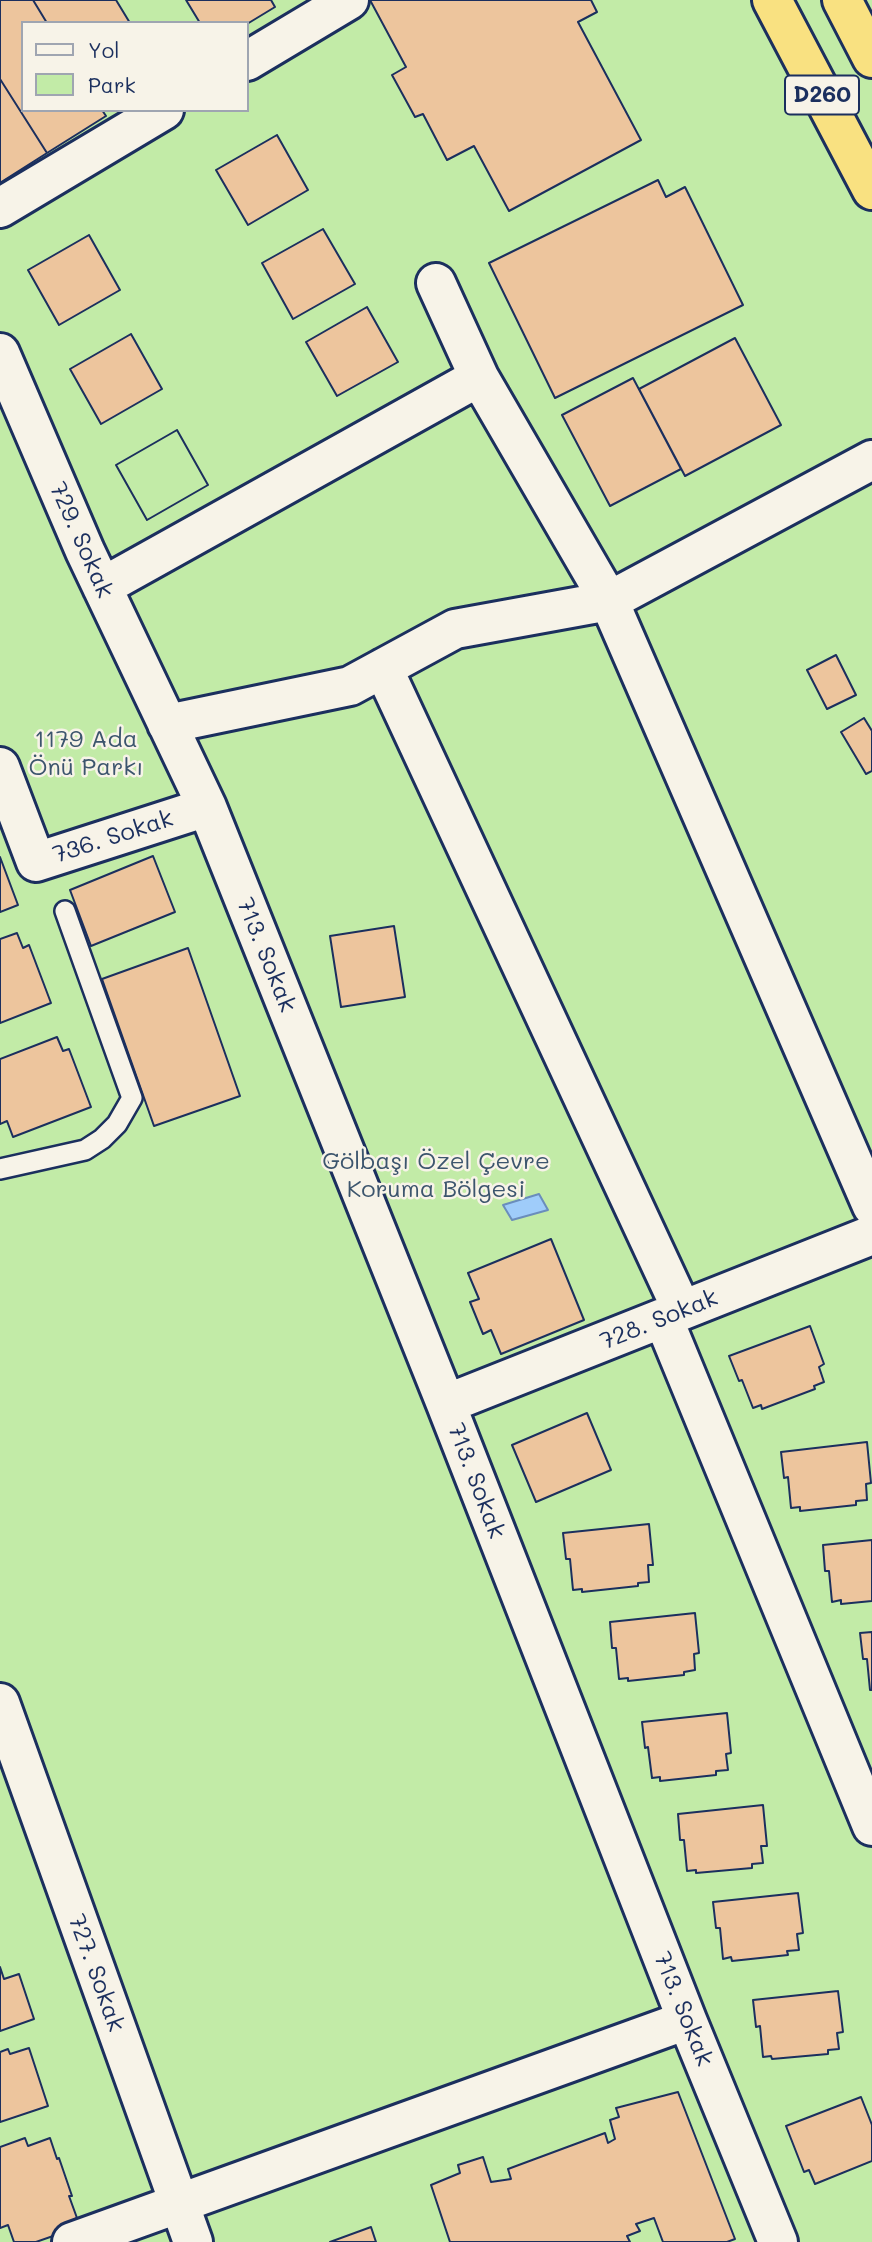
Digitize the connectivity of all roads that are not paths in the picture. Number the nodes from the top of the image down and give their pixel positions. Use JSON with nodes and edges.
{"nodes":[{"id":1,"x":349,"y":0,"type":"edge"},
{"id":2,"x":772,"y":0,"type":"edge"},
{"id":3,"x":842,"y":0,"type":"edge"},
{"id":4,"x":872,"y":58,"type":"edge"},
{"id":5,"x":248,"y":60,"type":"edge"},
{"id":6,"x":161,"y":112,"type":"edge"},
{"id":7,"x":872,"y":190,"type":"edge"},
{"id":8,"x":0,"y":208,"type":"edge"},
{"id":9,"x":436,"y":283,"type":"dead end"},
{"id":10,"x":0,"y":353,"type":"edge"},
{"id":11,"x":480,"y":377,"type":"junction"},
{"id":12,"x":872,"y":460,"type":"edge"},
{"id":13,"x":102,"y":587,"type":"junction"},
{"id":14,"x":609,"y":601,"type":"junction"},
{"id":15,"x":383,"y":668,"type":"junction"},
{"id":16,"x":167,"y":724,"type":"junction"},
{"id":17,"x":0,"y":766,"type":"edge"},
{"id":18,"x":207,"y":807,"type":"junction"},
{"id":19,"x":65,"y":911,"type":"dead end"},
{"id":20,"x":0,"y":1169,"type":"edge"},
{"id":21,"x":872,"y":1206,"type":"edge"},
{"id":22,"x":872,"y":1235,"type":"edge"},
{"id":23,"x":673,"y":1314,"type":"junction"},
{"id":24,"x":446,"y":1404,"type":"junction"},
{"id":25,"x":0,"y":1703,"type":"edge"},
{"id":26,"x":872,"y":1826,"type":"edge"},
{"id":27,"x":687,"y":2020,"type":"junction"},
{"id":28,"x":178,"y":2203,"type":"junction"},
{"id":29,"x":72,"y":2242,"type":"edge"},
{"id":30,"x":193,"y":2242,"type":"edge"},
{"id":31,"x":778,"y":2242,"type":"edge"}],
"edges":[{"from":1,"to":5,"type":"street"},
{"from":2,"to":7,"type":"highway","number":"D260"},
{"from":3,"to":4,"type":"highway","number":"D260"},
{"from":6,"to":8,"type":"street"},
{"from":9,"to":11,"type":"street"},
{"from":10,"to":13,"type":"street","name":"729. Sokak"},
{"from":11,"to":13,"type":"street"},
{"from":11,"to":14,"type":"street"},
{"from":12,"to":14,"type":"street"},
{"from":13,"to":16,"type":"street","name":"729. Sokak"},
{"from":14,"to":15,"type":"street"},
{"from":14,"to":21,"type":"street"},
{"from":15,"to":16,"type":"street"},
{"from":15,"to":23,"type":"street"},
{"from":16,"to":18,"type":"street","name":"713. Sokak"},
{"from":17,"to":18,"type":"street","name":"736. Sokak"},
{"from":18,"to":24,"type":"street","name":"713. Sokak"},
{"from":19,"to":20,"type":"lane"},
{"from":22,"to":23,"type":"street","name":"728. Sokak"},
{"from":23,"to":24,"type":"street","name":"728. Sokak"},
{"from":23,"to":26,"type":"street"},
{"from":24,"to":27,"type":"street","name":"713. Sokak"},
{"from":25,"to":28,"type":"street","name":"727. Sokak"},
{"from":27,"to":28,"type":"street"},
{"from":27,"to":31,"type":"street","name":"713. Sokak"},
{"from":28,"to":29,"type":"street"},
{"from":28,"to":30,"type":"street","name":"727. Sokak"}]}
